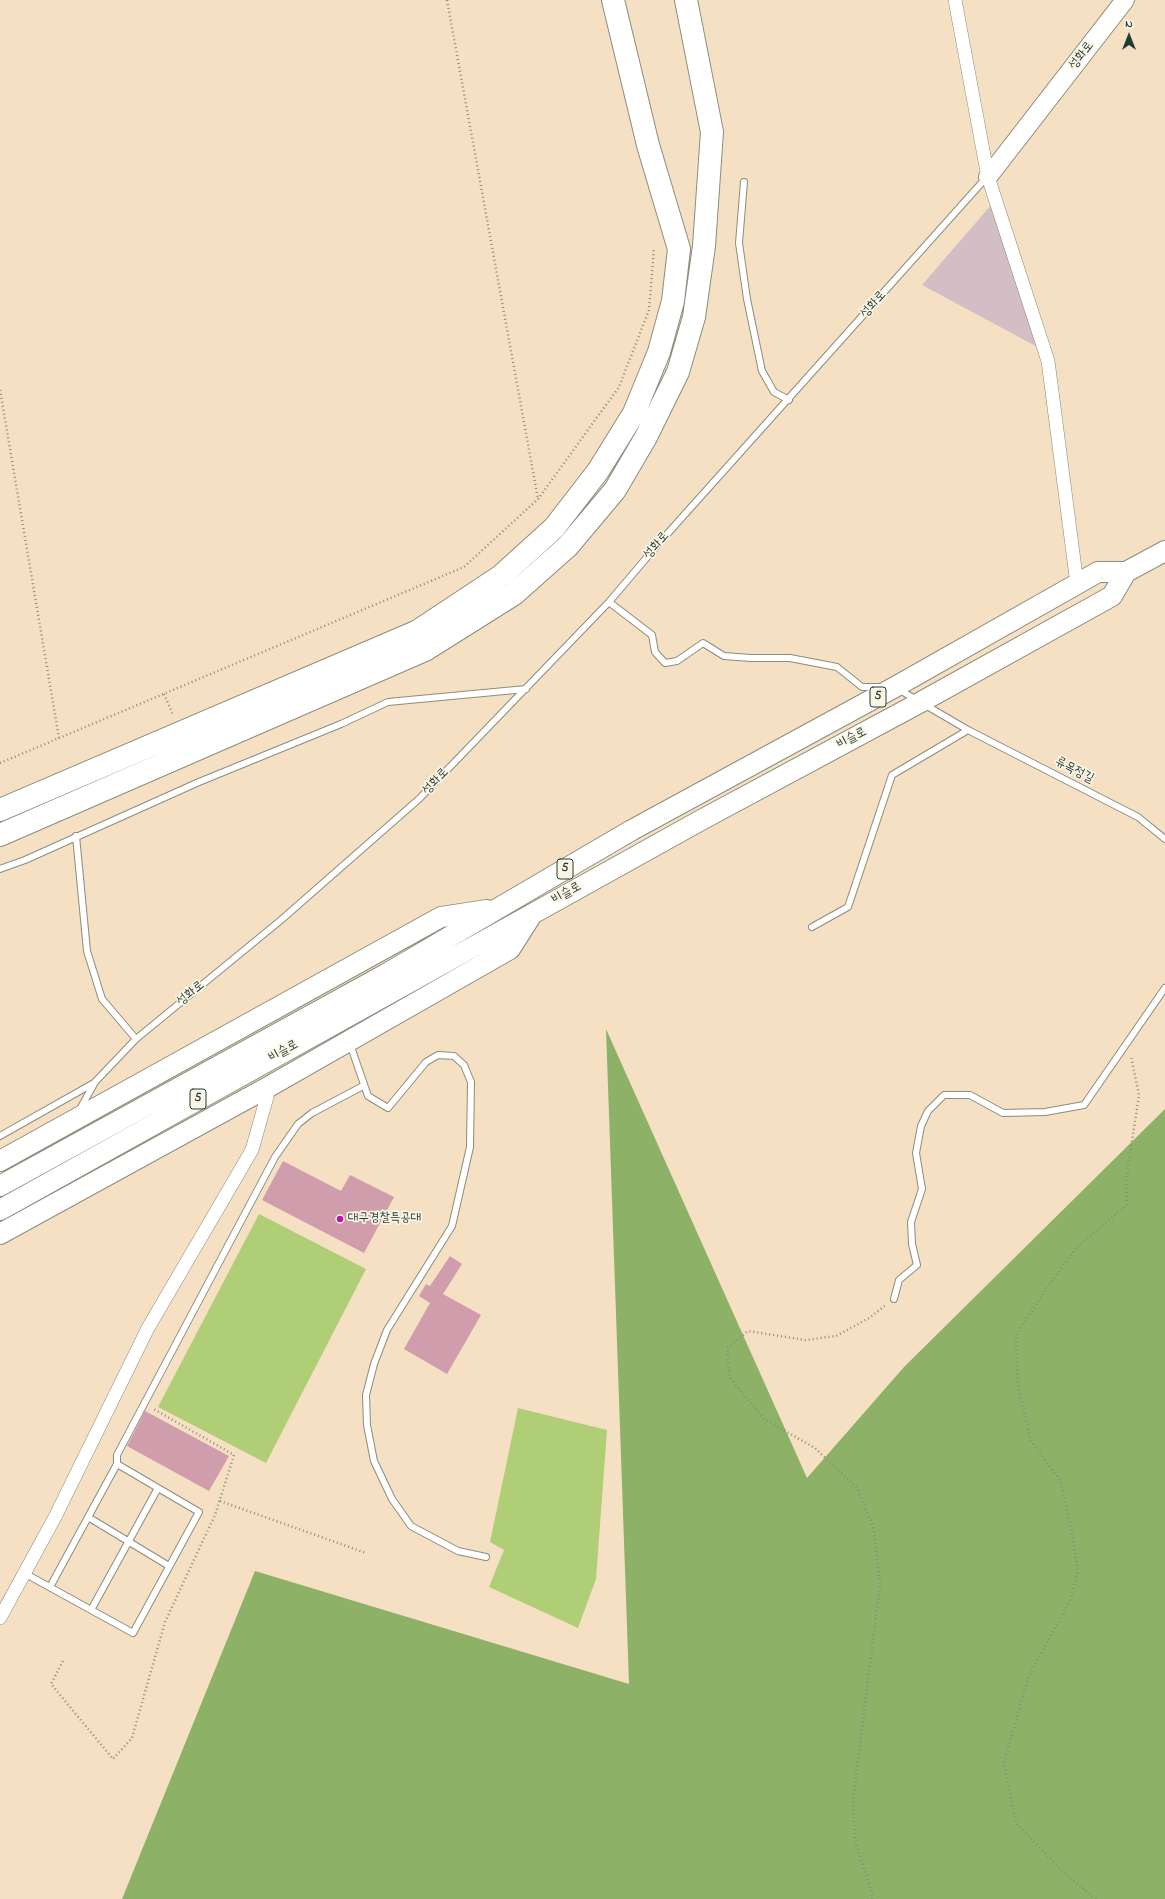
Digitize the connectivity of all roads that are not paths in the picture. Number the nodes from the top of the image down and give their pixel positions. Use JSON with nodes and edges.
{"nodes":[{"id":1,"x":613,"y":0,"type":"edge"},
{"id":2,"x":686,"y":0,"type":"edge"},
{"id":3,"x":955,"y":0,"type":"edge"},
{"id":4,"x":1125,"y":0,"type":"edge"},
{"id":5,"x":988,"y":177,"type":"junction"},
{"id":6,"x":744,"y":182,"type":"dead end"},
{"id":7,"x":789,"y":400,"type":"junction"},
{"id":8,"x":1165,"y":551,"type":"edge"},
{"id":9,"x":1126,"y":572,"type":"junction"},
{"id":10,"x":1076,"y":584,"type":"junction"},
{"id":11,"x":609,"y":602,"type":"junction"},
{"id":12,"x":895,"y":687,"type":"junction"},
{"id":13,"x":526,"y":689,"type":"junction"},
{"id":14,"x":921,"y":702,"type":"junction"},
{"id":15,"x":968,"y":730,"type":"junction"},
{"id":16,"x":0,"y":810,"type":"edge"},
{"id":17,"x":0,"y":835,"type":"edge"},
{"id":18,"x":76,"y":836,"type":"junction"},
{"id":19,"x":1165,"y":839,"type":"edge"},
{"id":20,"x":0,"y":869,"type":"edge"},
{"id":21,"x":497,"y":908,"type":"junction"},
{"id":22,"x":532,"y":914,"type":"junction"},
{"id":23,"x":812,"y":927,"type":"dead end"},
{"id":24,"x":391,"y":982,"type":"junction"},
{"id":25,"x":1165,"y":988,"type":"edge"},
{"id":26,"x":136,"y":1039,"type":"junction"},
{"id":27,"x":349,"y":1041,"type":"junction"},
{"id":28,"x":95,"y":1082,"type":"junction"},
{"id":29,"x":270,"y":1086,"type":"junction"},
{"id":30,"x":363,"y":1086,"type":"junction"},
{"id":31,"x":73,"y":1121,"type":"junction"},
{"id":32,"x":0,"y":1136,"type":"edge"},
{"id":33,"x":0,"y":1161,"type":"edge"},
{"id":34,"x":0,"y":1186,"type":"edge"},
{"id":35,"x":0,"y":1210,"type":"edge"},
{"id":36,"x":0,"y":1234,"type":"edge"},
{"id":37,"x":894,"y":1299,"type":"road end"},
{"id":38,"x":117,"y":1464,"type":"junction"},
{"id":39,"x":158,"y":1488,"type":"junction"},
{"id":40,"x":88,"y":1517,"type":"junction"},
{"id":41,"x":129,"y":1542,"type":"junction"},
{"id":42,"x":486,"y":1557,"type":"dead end"},
{"id":43,"x":169,"y":1566,"type":"junction"},
{"id":44,"x":24,"y":1573,"type":"junction"},
{"id":45,"x":50,"y":1587,"type":"junction"},
{"id":46,"x":91,"y":1610,"type":"junction"},
{"id":47,"x":0,"y":1618,"type":"edge"}],
"edges":[{"from":1,"to":16,"type":"highway"},
{"from":2,"to":17,"type":"highway"},
{"from":3,"to":5,"type":"street"},
{"from":4,"to":5,"type":"main road","name":"성화로"},
{"from":5,"to":7,"type":"lane","name":"성화로"},
{"from":5,"to":10,"type":"street"},
{"from":6,"to":7,"type":"lane"},
{"from":7,"to":11,"type":"lane","name":"성화로"},
{"from":8,"to":9,"type":"main road","name":"비슬로","number":"5"},
{"from":9,"to":10,"type":"main road","name":"비슬로","number":"5"},
{"from":9,"to":14,"type":"main road","name":"비슬로","number":"5"},
{"from":10,"to":12,"type":"main road","name":"비슬로","number":"5"},
{"from":11,"to":12,"type":"lane"},
{"from":11,"to":13,"type":"lane","name":"성화로"},
{"from":12,"to":14,"type":"lane","name":"류목정길"},
{"from":12,"to":21,"type":"main road","name":"비슬로","number":"5"},
{"from":13,"to":18,"type":"lane"},
{"from":13,"to":26,"type":"lane","name":"성화로"},
{"from":14,"to":15,"type":"lane","name":"류목정길"},
{"from":14,"to":22,"type":"main road","name":"비슬로","number":"5"},
{"from":15,"to":19,"type":"lane","name":"류목정길"},
{"from":15,"to":23,"type":"lane"},
{"from":18,"to":20,"type":"lane"},
{"from":18,"to":26,"type":"lane"},
{"from":21,"to":24,"type":"main road","name":"비슬로","number":"5"},
{"from":21,"to":31,"type":"main road"},
{"from":22,"to":24,"type":"main road","name":"비슬로","number":"5"},
{"from":22,"to":27,"type":"main road"},
{"from":24,"to":34,"type":"main road","name":"비슬로","number":"5"},
{"from":24,"to":35,"type":"main road","name":"비슬로","number":"5"},
{"from":25,"to":37,"type":"lane"},
{"from":26,"to":28,"type":"lane","name":"성화로"},
{"from":27,"to":29,"type":"main road"},
{"from":27,"to":30,"type":"lane"},
{"from":28,"to":31,"type":"lane"},
{"from":28,"to":32,"type":"lane"},
{"from":29,"to":36,"type":"main road"},
{"from":29,"to":44,"type":"street"},
{"from":30,"to":38,"type":"lane"},
{"from":30,"to":42,"type":"lane"},
{"from":31,"to":33,"type":"main road"},
{"from":38,"to":39,"type":"lane"},
{"from":38,"to":40,"type":"lane"},
{"from":39,"to":41,"type":"lane"},
{"from":39,"to":43,"type":"lane"},
{"from":40,"to":41,"type":"lane"},
{"from":40,"to":45,"type":"lane"},
{"from":41,"to":43,"type":"lane"},
{"from":41,"to":46,"type":"lane"},
{"from":43,"to":46,"type":"lane"},
{"from":44,"to":45,"type":"lane"},
{"from":44,"to":47,"type":"street"},
{"from":45,"to":46,"type":"lane"}]}
